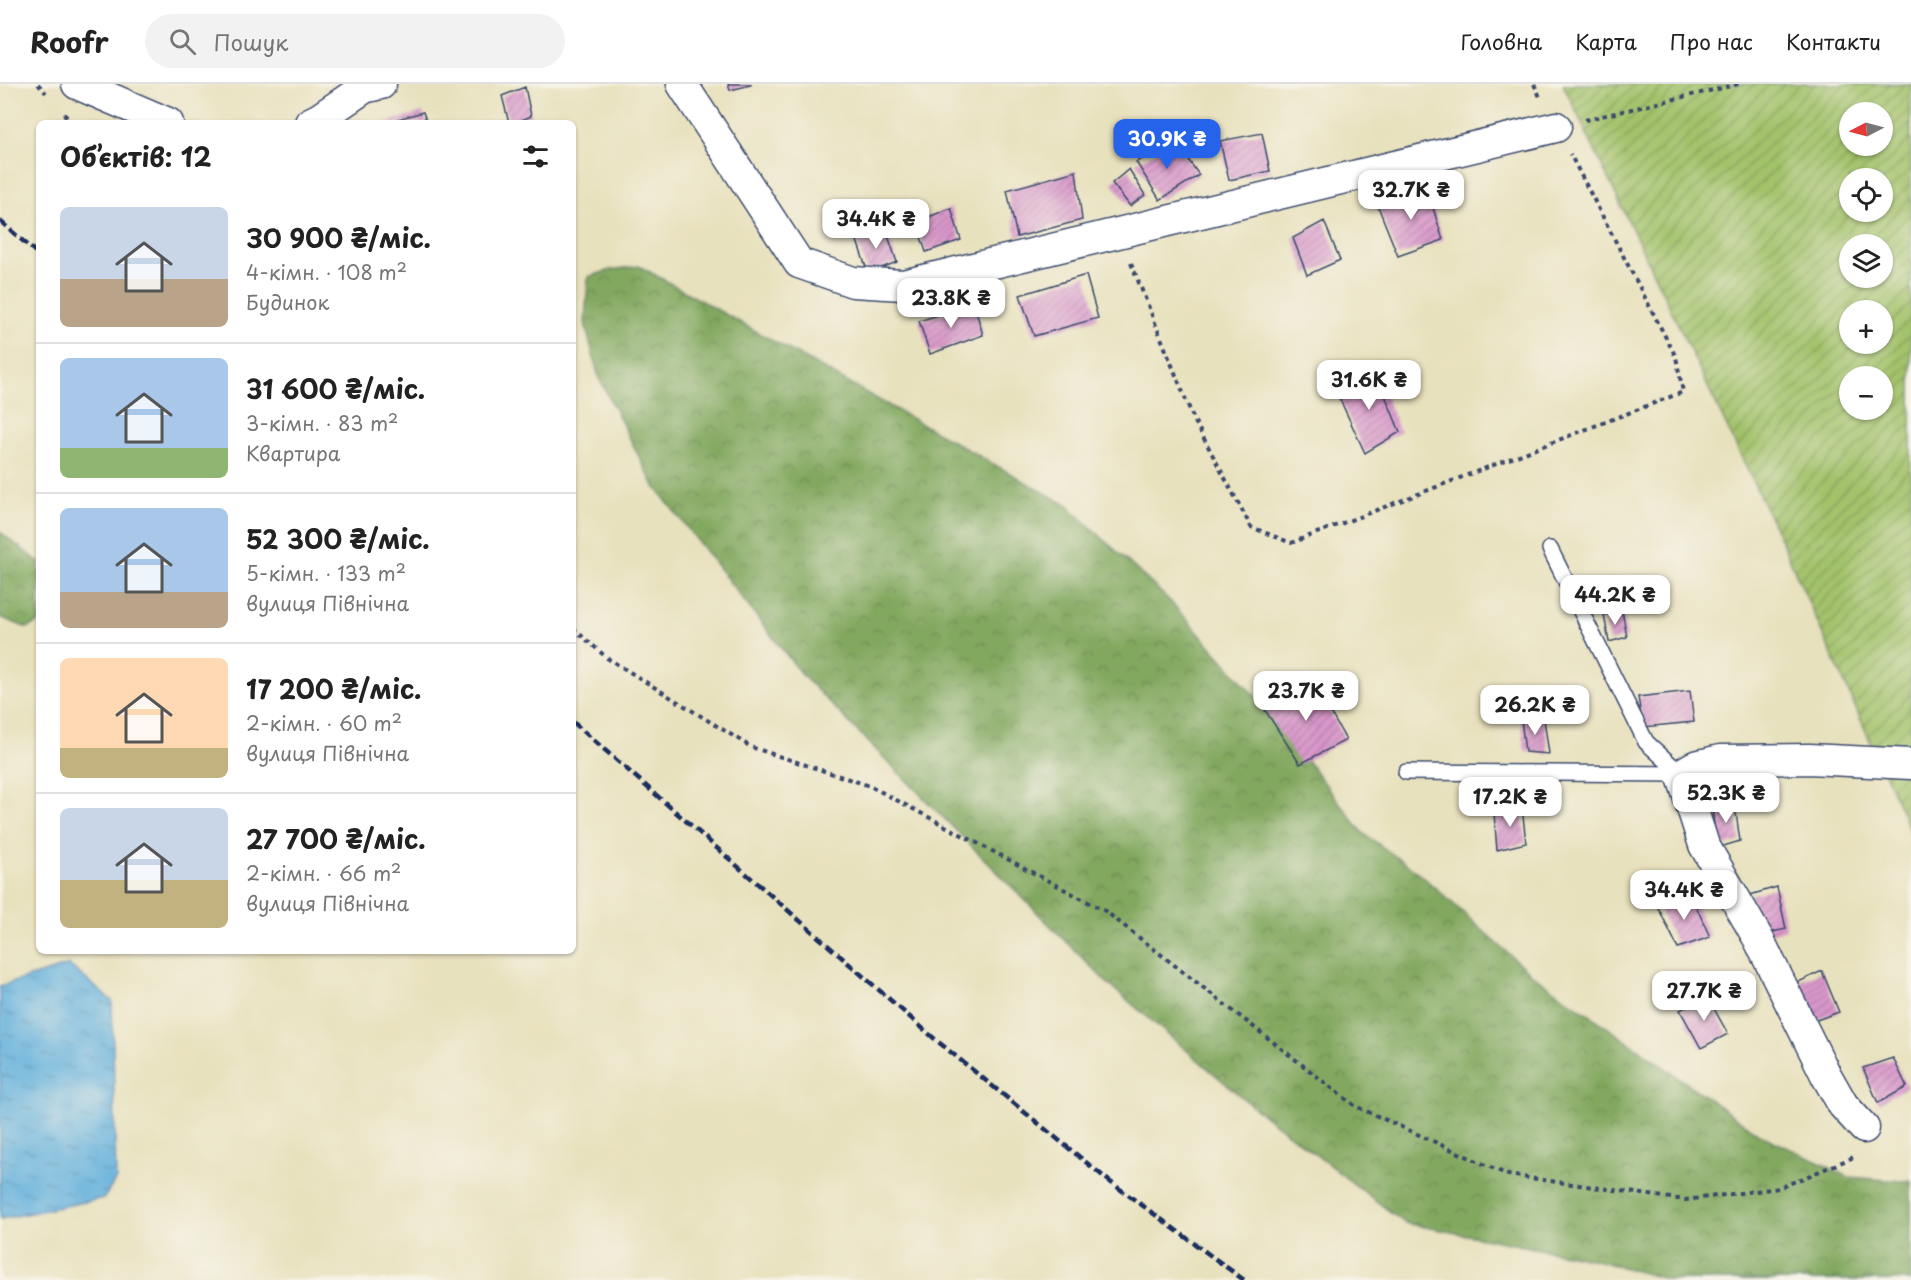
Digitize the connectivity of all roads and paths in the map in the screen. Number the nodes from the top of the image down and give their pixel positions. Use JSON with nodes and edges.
{"nodes":[{"id":1,"x":77,"y":84,"type":"edge"},
{"id":2,"x":381,"y":84,"type":"edge"},
{"id":3,"x":682,"y":84,"type":"edge"},
{"id":4,"x":1534,"y":84,"type":"edge"},
{"id":5,"x":1739,"y":84,"type":"edge"},
{"id":6,"x":161,"y":120,"type":"edge"},
{"id":7,"x":316,"y":120,"type":"edge"},
{"id":8,"x":1556,"y":127,"type":"junction"},
{"id":9,"x":1119,"y":231,"type":"junction"},
{"id":10,"x":1550,"y":549,"type":"dead end"},
{"id":11,"x":576,"y":631,"type":"edge"},
{"id":12,"x":1911,"y":764,"type":"edge"},
{"id":13,"x":1406,"y":772,"type":"dead end"},
{"id":14,"x":1682,"y":774,"type":"junction"},
{"id":15,"x":1864,"y":1128,"type":"joint"}],
"edges":[{"from":1,"to":6,"type":"street"},
{"from":2,"to":7,"type":"street"},
{"from":3,"to":9,"type":"street"},
{"from":4,"to":8,"type":"path"},
{"from":5,"to":8,"type":"path"},
{"from":8,"to":9,"type":"street"},
{"from":8,"to":9,"type":"path"},
{"from":10,"to":14,"type":"lane"},
{"from":11,"to":15,"type":"path"},
{"from":12,"to":14,"type":"street"},
{"from":13,"to":14,"type":"lane"},
{"from":14,"to":15,"type":"street"}]}
